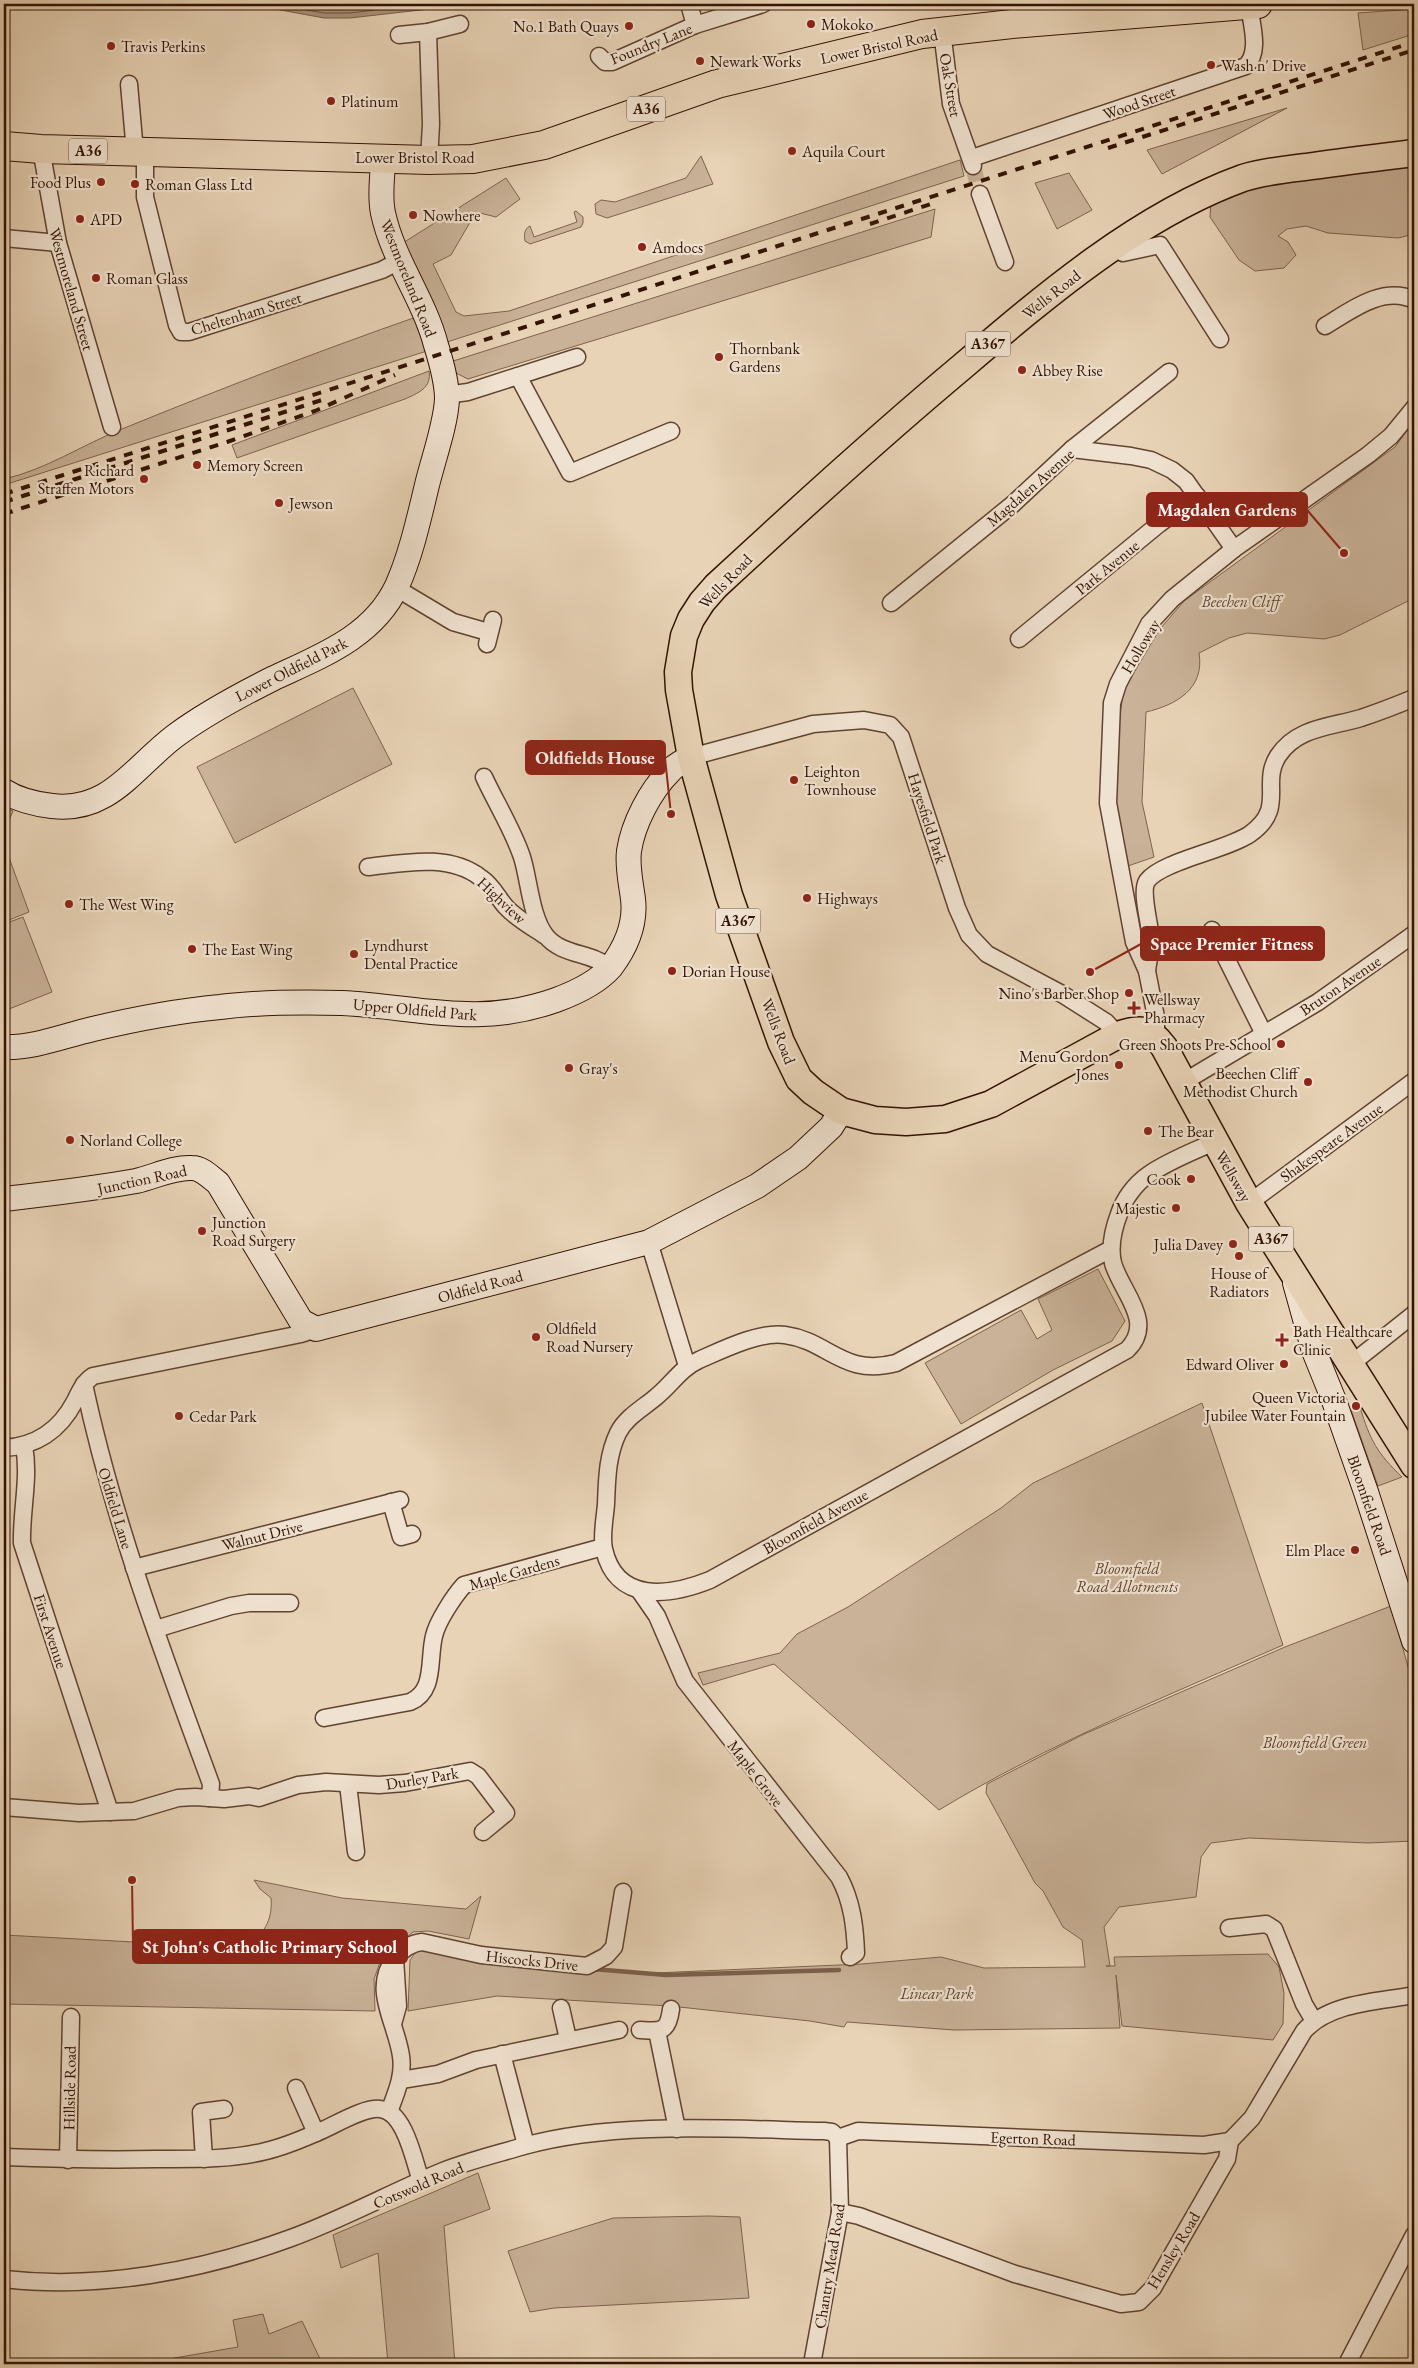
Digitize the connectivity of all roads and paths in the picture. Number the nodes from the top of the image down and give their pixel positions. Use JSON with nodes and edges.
{"nodes":[{"id":1,"x":689,"y":4,"type":"edge"},
{"id":2,"x":763,"y":4,"type":"edge"},
{"id":3,"x":1249,"y":4,"type":"edge"},
{"id":4,"x":1258,"y":4,"type":"edge"},
{"id":5,"x":460,"y":24,"type":"dead end"},
{"id":6,"x":695,"y":26,"type":"junction"},
{"id":7,"x":942,"y":31,"type":"junction"},
{"id":8,"x":428,"y":32,"type":"junction"},
{"id":9,"x":399,"y":35,"type":"dead end"},
{"id":10,"x":600,"y":56,"type":"dead end"},
{"id":11,"x":129,"y":84,"type":"dead end"},
{"id":12,"x":4,"y":146,"type":"edge"},
{"id":13,"x":41,"y":149,"type":"junction"},
{"id":14,"x":140,"y":152,"type":"junction"},
{"id":15,"x":1414,"y":153,"type":"edge"},
{"id":16,"x":383,"y":158,"type":"junction"},
{"id":17,"x":429,"y":160,"type":"junction"},
{"id":18,"x":972,"y":162,"type":"joint"},
{"id":19,"x":980,"y":194,"type":"tunnel mouth"},
{"id":20,"x":4,"y":238,"type":"edge"},
{"id":21,"x":58,"y":243,"type":"junction"},
{"id":22,"x":1117,"y":246,"type":"junction"},
{"id":23,"x":399,"y":261,"type":"junction"},
{"id":24,"x":1005,"y":262,"type":"dead end"},
{"id":25,"x":1414,"y":300,"type":"edge"},
{"id":26,"x":1325,"y":326,"type":"dead end"},
{"id":27,"x":1220,"y":339,"type":"dead end"},
{"id":28,"x":577,"y":356,"type":"dead end"},
{"id":29,"x":1169,"y":372,"type":"dead end"},
{"id":30,"x":518,"y":376,"type":"junction"},
{"id":31,"x":446,"y":396,"type":"junction"},
{"id":32,"x":1414,"y":408,"type":"edge"},
{"id":33,"x":112,"y":427,"type":"dead end"},
{"id":34,"x":671,"y":431,"type":"dead end"},
{"id":35,"x":1072,"y":449,"type":"junction"},
{"id":36,"x":1197,"y":496,"type":"junction"},
{"id":37,"x":1234,"y":549,"type":"junction"},
{"id":38,"x":396,"y":588,"type":"junction"},
{"id":39,"x":891,"y":603,"type":"dead end"},
{"id":40,"x":489,"y":632,"type":"dead end"},
{"id":41,"x":1019,"y":639,"type":"dead end"},
{"id":42,"x":1414,"y":698,"type":"edge"},
{"id":43,"x":691,"y":757,"type":"junction"},
{"id":44,"x":484,"y":776,"type":"dead end"},
{"id":45,"x":4,"y":791,"type":"edge"},
{"id":46,"x":368,"y":867,"type":"dead end"},
{"id":47,"x":1212,"y":930,"type":"dead end"},
{"id":48,"x":1414,"y":934,"type":"edge"},
{"id":49,"x":546,"y":936,"type":"junction"},
{"id":50,"x":610,"y":968,"type":"junction"},
{"id":51,"x":1147,"y":971,"type":"junction"},
{"id":52,"x":1264,"y":1034,"type":"junction"},
{"id":53,"x":1118,"y":1035,"type":"junction"},
{"id":54,"x":1156,"y":1036,"type":"junction"},
{"id":55,"x":4,"y":1047,"type":"edge"},
{"id":56,"x":1414,"y":1082,"type":"edge"},
{"id":57,"x":1182,"y":1084,"type":"junction"},
{"id":58,"x":841,"y":1111,"type":"junction"},
{"id":59,"x":1214,"y":1142,"type":"junction"},
{"id":60,"x":4,"y":1199,"type":"edge"},
{"id":61,"x":1249,"y":1203,"type":"junction"},
{"id":62,"x":650,"y":1242,"type":"junction"},
{"id":63,"x":1111,"y":1249,"type":"junction"},
{"id":64,"x":1293,"y":1274,"type":"junction"},
{"id":65,"x":1414,"y":1314,"type":"edge"},
{"id":66,"x":316,"y":1329,"type":"junction"},
{"id":67,"x":1351,"y":1364,"type":"junction"},
{"id":68,"x":687,"y":1366,"type":"junction"},
{"id":69,"x":84,"y":1384,"type":"junction"},
{"id":70,"x":1333,"y":1398,"type":"junction"},
{"id":71,"x":24,"y":1446,"type":"junction"},
{"id":72,"x":4,"y":1448,"type":"edge"},
{"id":73,"x":1414,"y":1465,"type":"edge"},
{"id":74,"x":412,"y":1534,"type":"dead end"},
{"id":75,"x":603,"y":1547,"type":"junction"},
{"id":76,"x":134,"y":1568,"type":"junction"},
{"id":77,"x":639,"y":1590,"type":"junction"},
{"id":78,"x":290,"y":1602,"type":"dead end"},
{"id":79,"x":156,"y":1629,"type":"junction"},
{"id":80,"x":1414,"y":1641,"type":"edge"},
{"id":81,"x":324,"y":1718,"type":"dead end"},
{"id":82,"x":348,"y":1784,"type":"junction"},
{"id":83,"x":210,"y":1798,"type":"junction"},
{"id":84,"x":4,"y":1807,"type":"edge"},
{"id":85,"x":110,"y":1812,"type":"junction"},
{"id":86,"x":483,"y":1832,"type":"dead end"},
{"id":87,"x":356,"y":1852,"type":"dead end"},
{"id":88,"x":623,"y":1892,"type":"dead end"},
{"id":89,"x":1229,"y":1928,"type":"dead end"},
{"id":90,"x":850,"y":1957,"type":"dead end"},
{"id":91,"x":1414,"y":1995,"type":"edge"},
{"id":92,"x":561,"y":2008,"type":"dead end"},
{"id":93,"x":671,"y":2009,"type":"dead end"},
{"id":94,"x":71,"y":2017,"type":"dead end"},
{"id":95,"x":1314,"y":2021,"type":"junction"},
{"id":96,"x":619,"y":2030,"type":"dead end"},
{"id":97,"x":640,"y":2030,"type":"dead end"},
{"id":98,"x":657,"y":2031,"type":"junction"},
{"id":99,"x":568,"y":2039,"type":"junction"},
{"id":100,"x":502,"y":2054,"type":"junction"},
{"id":101,"x":401,"y":2080,"type":"junction"},
{"id":102,"x":296,"y":2088,"type":"dead end"},
{"id":103,"x":224,"y":2109,"type":"dead end"},
{"id":104,"x":389,"y":2112,"type":"junction"},
{"id":105,"x":677,"y":2129,"type":"junction"},
{"id":106,"x":316,"y":2134,"type":"junction"},
{"id":107,"x":838,"y":2138,"type":"junction"},
{"id":108,"x":1230,"y":2141,"type":"junction"},
{"id":109,"x":526,"y":2145,"type":"junction"},
{"id":110,"x":4,"y":2157,"type":"edge"},
{"id":111,"x":204,"y":2159,"type":"junction"},
{"id":112,"x":68,"y":2160,"type":"junction"},
{"id":113,"x":421,"y":2181,"type":"junction"},
{"id":114,"x":840,"y":2212,"type":"junction"},
{"id":115,"x":1414,"y":2235,"type":"edge"},
{"id":116,"x":4,"y":2279,"type":"edge"},
{"id":117,"x":812,"y":2364,"type":"edge"},
{"id":118,"x":1347,"y":2364,"type":"edge"}],
"edges":[{"from":1,"to":6,"type":"street"},
{"from":2,"to":6,"type":"street","name":"Foundry Lane"},
{"from":3,"to":4,"type":"highway","name":"Lower Bristol Road","number":"A36"},
{"from":3,"to":7,"type":"highway","name":"Lower Bristol Road","number":"A36"},
{"from":3,"to":18,"type":"street","name":"Wood Street"},
{"from":5,"to":8,"type":"street"},
{"from":6,"to":10,"type":"street","name":"Foundry Lane"},
{"from":7,"to":17,"type":"highway","name":"Lower Bristol Road","number":"A36"},
{"from":7,"to":18,"type":"street","name":"Oak Street"},
{"from":8,"to":9,"type":"street"},
{"from":8,"to":17,"type":"street"},
{"from":11,"to":14,"type":"street","name":"Cheltenham Street"},
{"from":12,"to":13,"type":"highway","name":"Lower Bristol Road","number":"A36"},
{"from":13,"to":14,"type":"highway","name":"Lower Bristol Road","number":"A36"},
{"from":13,"to":21,"type":"street","name":"Westmoreland Street"},
{"from":14,"to":16,"type":"highway","name":"Lower Bristol Road","number":"A36"},
{"from":14,"to":23,"type":"street","name":"Cheltenham Street"},
{"from":15,"to":22,"type":"main road","name":"Wells Road","number":"A367"},
{"from":16,"to":17,"type":"highway","name":"Lower Bristol Road","number":"A36"},
{"from":16,"to":23,"type":"street","name":"Westmoreland Road"},
{"from":19,"to":24,"type":"street"},
{"from":20,"to":21,"type":"street"},
{"from":21,"to":33,"type":"street","name":"Westmoreland Street"},
{"from":22,"to":27,"type":"street"},
{"from":22,"to":43,"type":"main road","name":"Wells Road","number":"A367"},
{"from":23,"to":31,"type":"street","name":"Westmoreland Road"},
{"from":25,"to":26,"type":"street"},
{"from":28,"to":30,"type":"street"},
{"from":29,"to":35,"type":"street","name":"Magdalen Avenue"},
{"from":30,"to":31,"type":"street"},
{"from":30,"to":34,"type":"street"},
{"from":31,"to":38,"type":"street","name":"Lower Oldfield Park"},
{"from":32,"to":37,"type":"street","name":"Holloway"},
{"from":35,"to":36,"type":"street"},
{"from":35,"to":39,"type":"street","name":"Magdalen Avenue"},
{"from":36,"to":37,"type":"street"},
{"from":36,"to":41,"type":"street","name":"Park Avenue"},
{"from":37,"to":51,"type":"street","name":"Holloway"},
{"from":38,"to":40,"type":"street"},
{"from":38,"to":45,"type":"street","name":"Lower Oldfield Park"},
{"from":42,"to":51,"type":"street"},
{"from":43,"to":50,"type":"street","name":"Upper Oldfield Park"},
{"from":43,"to":53,"type":"street","name":"Hayesfield Park"},
{"from":43,"to":58,"type":"main road","name":"Wells Road","number":"A367"},
{"from":44,"to":49,"type":"street"},
{"from":46,"to":49,"type":"street","name":"Highview"},
{"from":47,"to":52,"type":"street"},
{"from":48,"to":52,"type":"street","name":"Bruton Avenue"},
{"from":49,"to":50,"type":"street","name":"Highview"},
{"from":50,"to":55,"type":"street","name":"Upper Oldfield Park"},
{"from":51,"to":54,"type":"street"},
{"from":52,"to":57,"type":"street","name":"Bruton Avenue"},
{"from":53,"to":54,"type":"main road","name":"Wells Road","number":"A367"},
{"from":53,"to":58,"type":"main road","name":"Wells Road","number":"A367"},
{"from":54,"to":57,"type":"main road","name":"Wellsway","number":"A367"},
{"from":56,"to":61,"type":"street","name":"Shakespeare Avenue"},
{"from":57,"to":59,"type":"main road","name":"Wellsway","number":"A367"},
{"from":58,"to":62,"type":"street","name":"Oldfield Road"},
{"from":59,"to":61,"type":"main road","name":"Wellsway","number":"A367"},
{"from":59,"to":63,"type":"street","name":"Bloomfield Avenue"},
{"from":60,"to":66,"type":"street","name":"Junction Road"},
{"from":61,"to":64,"type":"main road","name":"Wellsway","number":"A367"},
{"from":62,"to":66,"type":"street","name":"Oldfield Road"},
{"from":62,"to":68,"type":"street"},
{"from":63,"to":68,"type":"street","name":"Bloomfield Avenue"},
{"from":63,"to":77,"type":"street","name":"Bloomfield Avenue"},
{"from":64,"to":67,"type":"main road","name":"Wellsway","number":"A367"},
{"from":64,"to":70,"type":"street","name":"Bloomfield Road"},
{"from":65,"to":67,"type":"street"},
{"from":66,"to":69,"type":"street","name":"Oldfield Road"},
{"from":67,"to":70,"type":"street"},
{"from":67,"to":73,"type":"main road","name":"Wellsway","number":"A367"},
{"from":68,"to":75,"type":"street","name":"Bloomfield Avenue"},
{"from":69,"to":71,"type":"street"},
{"from":69,"to":76,"type":"street","name":"Oldfield Lane"},
{"from":70,"to":80,"type":"street","name":"Bloomfield Road"},
{"from":71,"to":72,"type":"street"},
{"from":71,"to":85,"type":"street","name":"First Avenue"},
{"from":74,"to":76,"type":"street","name":"Walnut Drive"},
{"from":75,"to":77,"type":"street","name":"Bloomfield Avenue"},
{"from":75,"to":81,"type":"street","name":"Maple Gardens"},
{"from":76,"to":79,"type":"street","name":"Oldfield Lane"},
{"from":77,"to":90,"type":"street","name":"Maple Grove"},
{"from":78,"to":79,"type":"street"},
{"from":79,"to":83,"type":"street","name":"Oldfield Lane"},
{"from":82,"to":83,"type":"street","name":"Durley Park"},
{"from":82,"to":86,"type":"street","name":"Durley Park"},
{"from":82,"to":87,"type":"street"},
{"from":83,"to":85,"type":"street"},
{"from":84,"to":85,"type":"street"},
{"from":88,"to":101,"type":"street","name":"Hiscocks Drive"},
{"from":89,"to":95,"type":"street"},
{"from":91,"to":95,"type":"street","name":"Hensley Road"},
{"from":92,"to":99,"type":"street"},
{"from":93,"to":98,"type":"street"},
{"from":94,"to":112,"type":"street","name":"Hillside Road"},
{"from":95,"to":108,"type":"street","name":"Hensley Road"},
{"from":96,"to":99,"type":"street"},
{"from":97,"to":98,"type":"street"},
{"from":98,"to":105,"type":"street"},
{"from":99,"to":100,"type":"street"},
{"from":100,"to":101,"type":"street"},
{"from":100,"to":109,"type":"street"},
{"from":101,"to":104,"type":"street","name":"Hiscocks Drive"},
{"from":102,"to":106,"type":"street"},
{"from":103,"to":111,"type":"street"},
{"from":104,"to":106,"type":"street"},
{"from":104,"to":113,"type":"street"},
{"from":105,"to":107,"type":"street","name":"Cotswold Road"},
{"from":105,"to":109,"type":"street","name":"Cotswold Road"},
{"from":106,"to":111,"type":"street"},
{"from":107,"to":108,"type":"street","name":"Egerton Road"},
{"from":107,"to":114,"type":"street","name":"Chantry Mead Road"},
{"from":108,"to":114,"type":"street","name":"Hensley Road"},
{"from":109,"to":113,"type":"street","name":"Cotswold Road"},
{"from":110,"to":112,"type":"street"},
{"from":111,"to":112,"type":"street"},
{"from":113,"to":116,"type":"street","name":"Cotswold Road"},
{"from":114,"to":117,"type":"street","name":"Chantry Mead Road"},
{"from":115,"to":118,"type":"street"}]}
